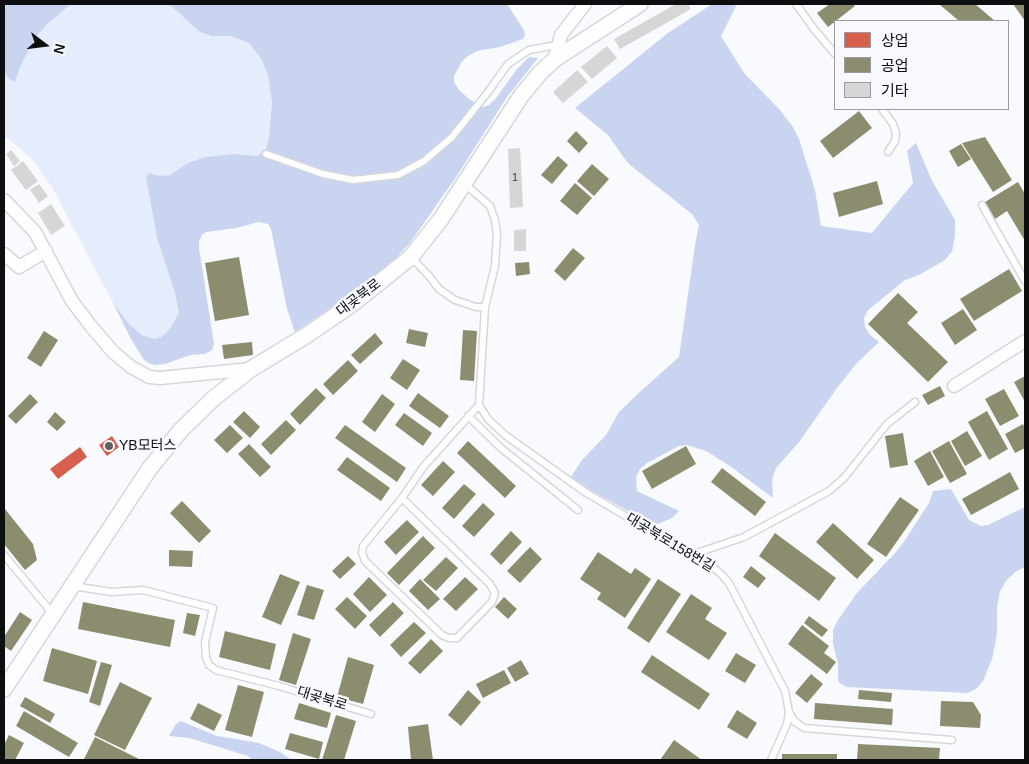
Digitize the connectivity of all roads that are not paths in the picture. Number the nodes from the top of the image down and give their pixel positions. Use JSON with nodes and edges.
{"nodes":[{"id":1,"x":585,"y":4,"type":"edge"},
{"id":2,"x":640,"y":4,"type":"edge"},
{"id":3,"x":796,"y":4,"type":"edge"},
{"id":4,"x":556,"y":52,"type":"junction"},
{"id":5,"x":834,"y":53,"type":"edge"},
{"id":6,"x":883,"y":110,"type":"edge"},
{"id":7,"x":888,"y":152,"type":"dead end"},
{"id":8,"x":266,"y":154,"type":"dead end"},
{"id":9,"x":464,"y":183,"type":"junction"},
{"id":10,"x":4,"y":200,"type":"edge"},
{"id":11,"x":982,"y":205,"type":"dead end"},
{"id":12,"x":46,"y":251,"type":"junction"},
{"id":13,"x":4,"y":254,"type":"edge"},
{"id":14,"x":411,"y":257,"type":"junction"},
{"id":15,"x":1025,"y":281,"type":"edge"},
{"id":16,"x":485,"y":307,"type":"junction"},
{"id":17,"x":1025,"y":341,"type":"edge"},
{"id":18,"x":251,"y":369,"type":"junction"},
{"id":19,"x":954,"y":386,"type":"dead end"},
{"id":20,"x":915,"y":402,"type":"dead end"},
{"id":21,"x":478,"y":405,"type":"junction"},
{"id":22,"x":468,"y":416,"type":"junction"},
{"id":23,"x":402,"y":498,"type":"junction"},
{"id":24,"x":578,"y":510,"type":"dead end"},
{"id":25,"x":4,"y":555,"type":"edge"},
{"id":26,"x":691,"y":555,"type":"junction"},
{"id":27,"x":72,"y":585,"type":"junction"},
{"id":28,"x":53,"y":614,"type":"junction"},
{"id":29,"x":4,"y":689,"type":"edge"},
{"id":30,"x":789,"y":712,"type":"junction"},
{"id":31,"x":371,"y":714,"type":"dead end"},
{"id":32,"x":952,"y":740,"type":"dead end"},
{"id":33,"x":771,"y":760,"type":"edge"}],
"edges":[{"from":1,"to":4,"type":"street"},
{"from":2,"to":4,"type":"street","name":"대곶북로"},
{"from":3,"to":5,"type":"lane"},
{"from":4,"to":8,"type":"lane","name":"대곶북로"},
{"from":4,"to":9,"type":"street","name":"대곶북로"},
{"from":6,"to":7,"type":"lane"},
{"from":9,"to":14,"type":"street","name":"대곶북로"},
{"from":9,"to":16,"type":"lane"},
{"from":10,"to":12,"type":"street"},
{"from":11,"to":15,"type":"lane"},
{"from":12,"to":13,"type":"street"},
{"from":12,"to":18,"type":"street"},
{"from":14,"to":16,"type":"lane"},
{"from":14,"to":18,"type":"street","name":"대곶북로"},
{"from":16,"to":21,"type":"lane"},
{"from":17,"to":19,"type":"street"},
{"from":18,"to":27,"type":"street","name":"대곶북로"},
{"from":20,"to":26,"type":"lane"},
{"from":21,"to":22,"type":"lane"},
{"from":21,"to":26,"type":"lane","name":"대곶북로158번길"},
{"from":22,"to":23,"type":"lane"},
{"from":22,"to":24,"type":"lane"},
{"from":23,"to":23,"type":"lane"},
{"from":25,"to":28,"type":"lane"},
{"from":26,"to":30,"type":"lane","name":"대곶북로158번길"},
{"from":27,"to":28,"type":"street","name":"대곶북로"},
{"from":27,"to":31,"type":"lane","name":"대곶북로"},
{"from":28,"to":29,"type":"street","name":"대곶북로"},
{"from":30,"to":32,"type":"lane"},
{"from":30,"to":33,"type":"lane"}]}
